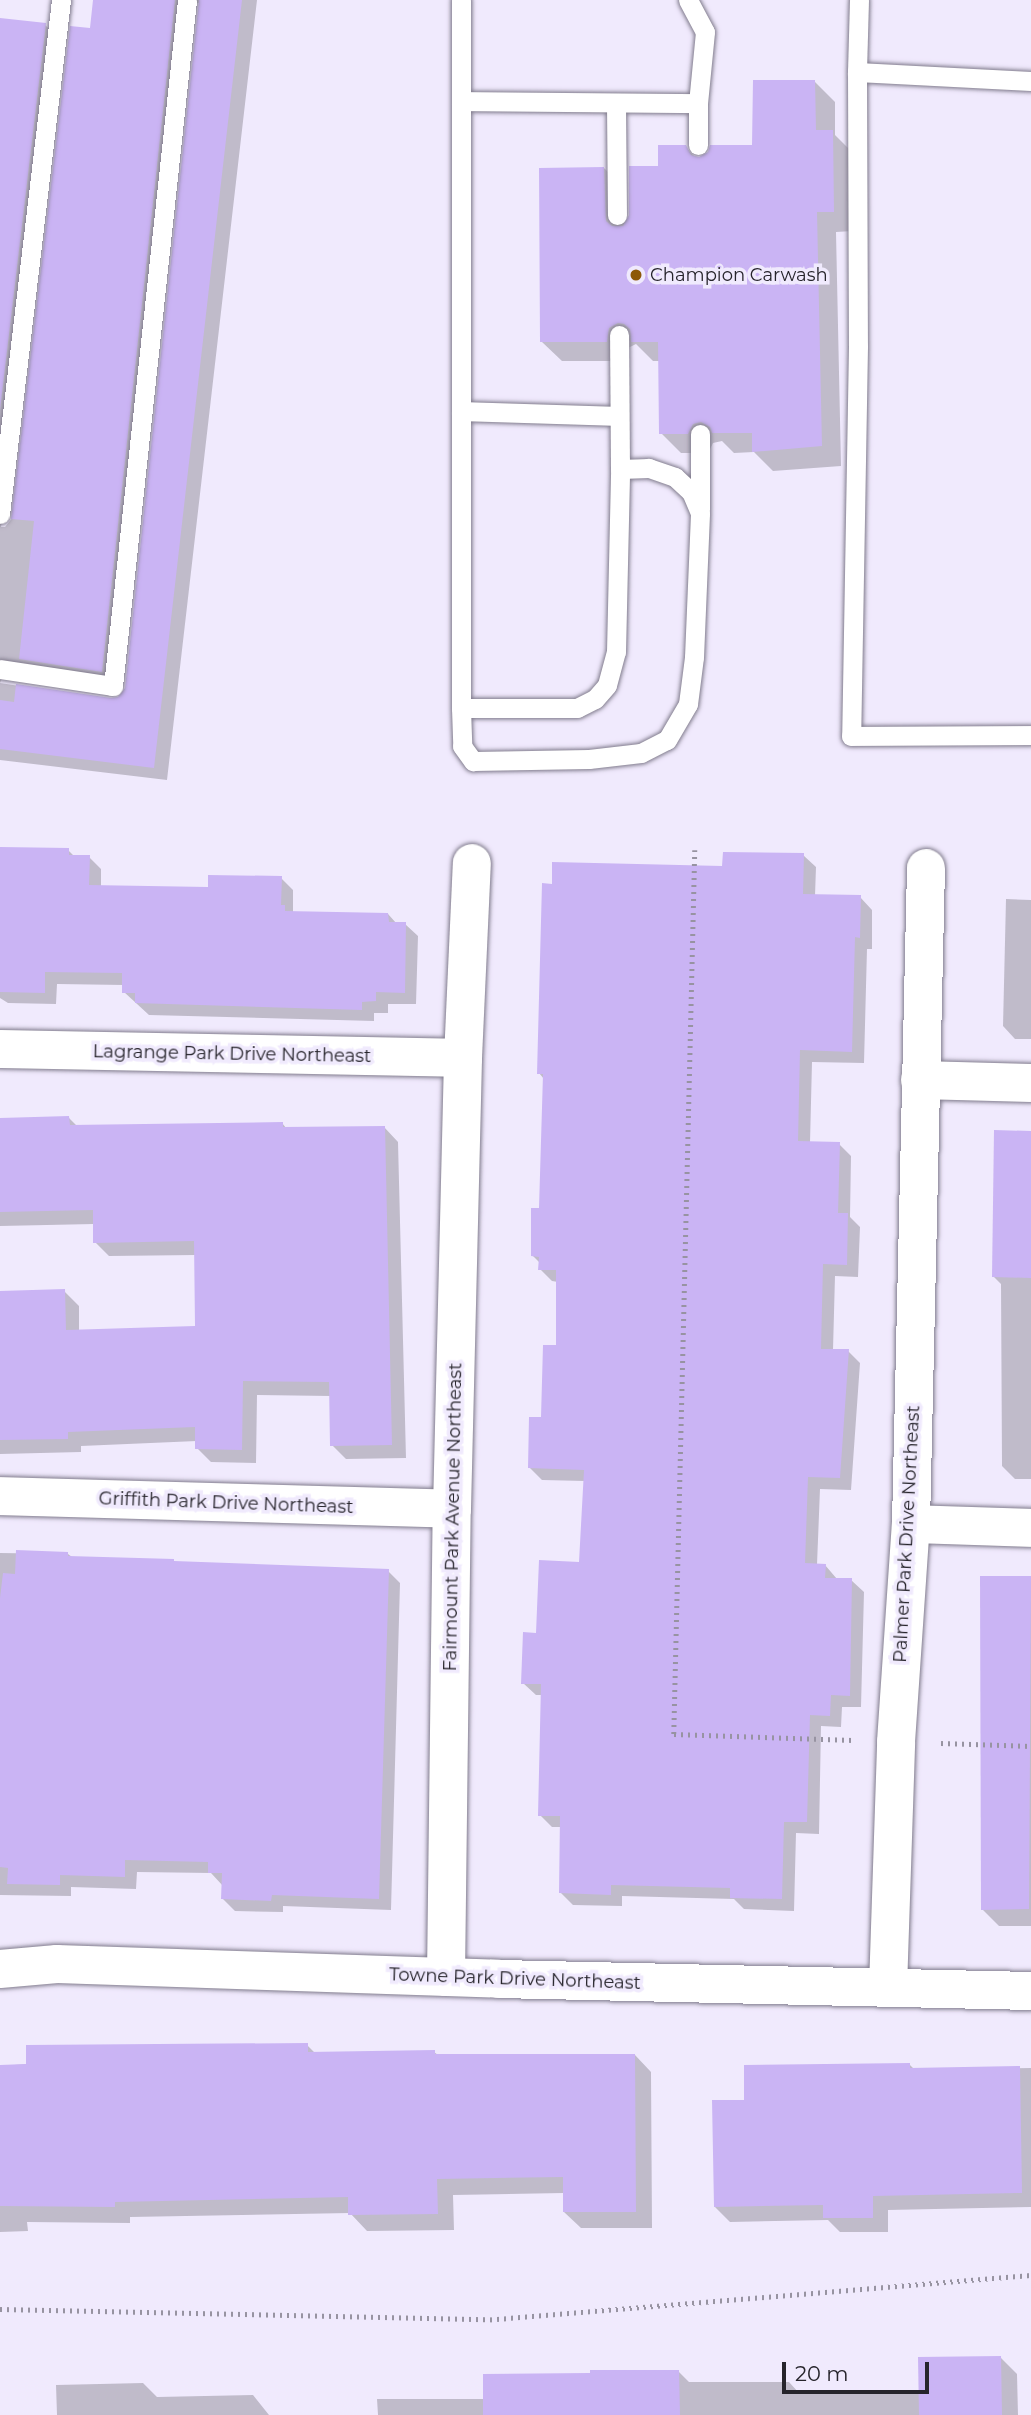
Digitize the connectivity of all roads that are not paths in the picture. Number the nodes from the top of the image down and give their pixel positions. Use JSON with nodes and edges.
{"nodes":[{"id":1,"x":61,"y":0,"type":"edge"},
{"id":2,"x":187,"y":0,"type":"edge"},
{"id":3,"x":461,"y":0,"type":"edge"},
{"id":4,"x":688,"y":0,"type":"edge"},
{"id":5,"x":859,"y":0,"type":"edge"},
{"id":6,"x":857,"y":72,"type":"junction"},
{"id":7,"x":1031,"y":81,"type":"edge"},
{"id":8,"x":461,"y":101,"type":"junction"},
{"id":9,"x":698,"y":103,"type":"junction"},
{"id":10,"x":616,"y":104,"type":"junction"},
{"id":11,"x":698,"y":145,"type":"dead end"},
{"id":12,"x":617,"y":215,"type":"dead end"},
{"id":13,"x":619,"y":335,"type":"dead end"},
{"id":14,"x":6,"y":405,"type":"edge"},
{"id":15,"x":461,"y":411,"type":"junction"},
{"id":16,"x":620,"y":416,"type":"junction"},
{"id":17,"x":700,"y":434,"type":"dead end"},
{"id":18,"x":620,"y":469,"type":"junction"},
{"id":19,"x":0,"y":513,"type":"edge"},
{"id":20,"x":700,"y":513,"type":"junction"},
{"id":21,"x":0,"y":669,"type":"edge"},
{"id":22,"x":461,"y":708,"type":"junction"},
{"id":23,"x":1031,"y":736,"type":"edge"},
{"id":24,"x":472,"y":863,"type":"dead end"},
{"id":25,"x":926,"y":867,"type":"dead end"},
{"id":26,"x":0,"y":1049,"type":"edge"},
{"id":27,"x":463,"y":1058,"type":"junction"},
{"id":28,"x":920,"y":1080,"type":"junction"},
{"id":29,"x":1031,"y":1083,"type":"edge"},
{"id":30,"x":0,"y":1496,"type":"edge"},
{"id":31,"x":452,"y":1509,"type":"junction"},
{"id":32,"x":911,"y":1524,"type":"junction"},
{"id":33,"x":1031,"y":1528,"type":"edge"},
{"id":34,"x":0,"y":1969,"type":"edge"},
{"id":35,"x":446,"y":1977,"type":"junction"},
{"id":36,"x":888,"y":1988,"type":"junction"},
{"id":37,"x":1031,"y":1991,"type":"edge"}],
"edges":[{"from":1,"to":14,"type":"lane"},
{"from":2,"to":21,"type":"lane"},
{"from":3,"to":8,"type":"lane"},
{"from":4,"to":9,"type":"lane"},
{"from":5,"to":6,"type":"lane"},
{"from":6,"to":7,"type":"lane"},
{"from":6,"to":23,"type":"lane"},
{"from":8,"to":10,"type":"lane"},
{"from":8,"to":15,"type":"lane"},
{"from":9,"to":10,"type":"lane"},
{"from":9,"to":11,"type":"lane"},
{"from":10,"to":12,"type":"lane"},
{"from":13,"to":16,"type":"lane"},
{"from":14,"to":19,"type":"lane"},
{"from":15,"to":16,"type":"lane"},
{"from":15,"to":22,"type":"lane"},
{"from":16,"to":18,"type":"lane"},
{"from":17,"to":20,"type":"lane"},
{"from":18,"to":20,"type":"lane"},
{"from":18,"to":22,"type":"lane"},
{"from":20,"to":22,"type":"lane"},
{"from":24,"to":27,"type":"street","name":"Fairmount Park Avenue Northeast"},
{"from":25,"to":28,"type":"street","name":"Palmer Park Drive Northeast"},
{"from":26,"to":27,"type":"street","name":"Lagrange Park Drive Northeast"},
{"from":27,"to":31,"type":"street","name":"Fairmount Park Avenue Northeast"},
{"from":28,"to":29,"type":"street"},
{"from":28,"to":32,"type":"street","name":"Palmer Park Drive Northeast"},
{"from":30,"to":31,"type":"street","name":"Griffith Park Drive Northeast"},
{"from":31,"to":35,"type":"street","name":"Fairmount Park Avenue Northeast"},
{"from":32,"to":33,"type":"street"},
{"from":32,"to":36,"type":"street","name":"Palmer Park Drive Northeast"},
{"from":34,"to":35,"type":"street","name":"Towne Park Drive Northeast"},
{"from":35,"to":36,"type":"street","name":"Towne Park Drive Northeast"},
{"from":36,"to":37,"type":"street","name":"Towne Park Drive Northeast"}]}
